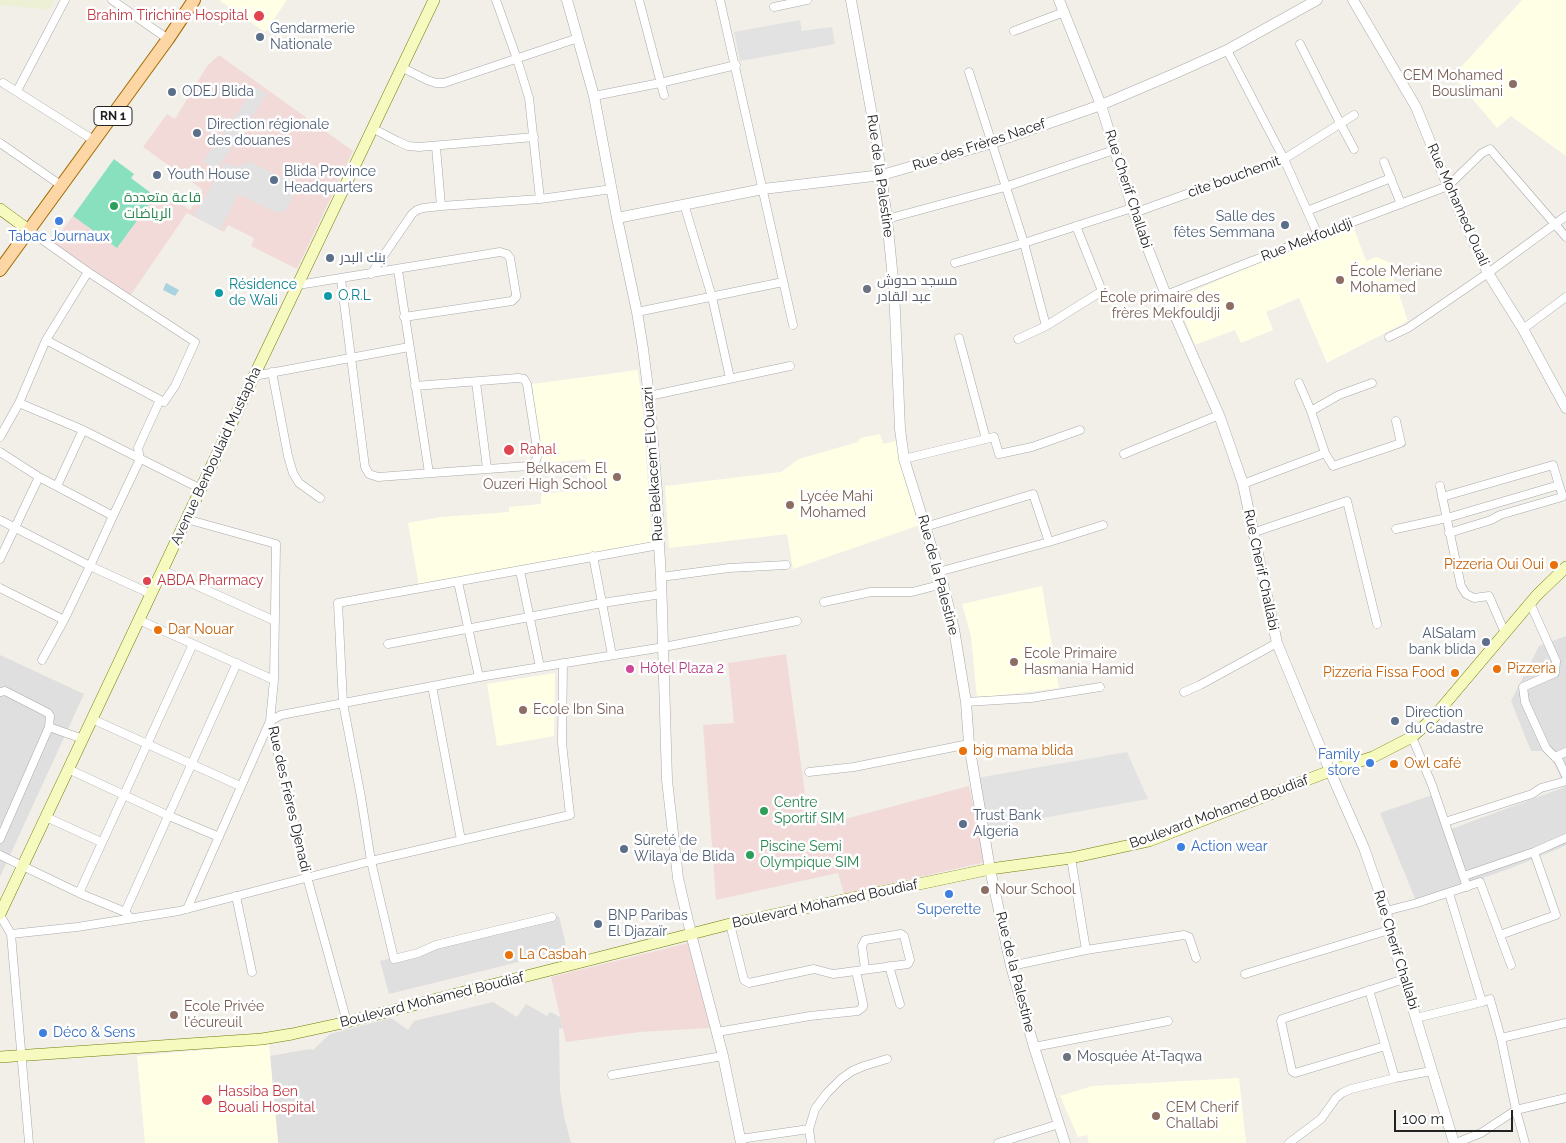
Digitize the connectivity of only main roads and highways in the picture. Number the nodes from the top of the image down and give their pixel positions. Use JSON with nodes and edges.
{"nodes":[{"id":1,"x":194,"y":0,"type":"edge"},
{"id":2,"x":431,"y":1,"type":"edge"},
{"id":3,"x":0,"y":209,"type":"edge"},
{"id":4,"x":30,"y":231,"type":"junction"},
{"id":5,"x":0,"y":270,"type":"edge"},
{"id":6,"x":1566,"y":567,"type":"edge"},
{"id":7,"x":0,"y":914,"type":"edge"},
{"id":8,"x":0,"y":1057,"type":"edge"}],
"edges":[{"from":1,"to":4,"type":"main road","number":"RN 1"},
{"from":2,"to":7,"type":"main road","name":"Avenue Benboulaid Mustapha"},
{"from":3,"to":4,"type":"main road"},
{"from":4,"to":5,"type":"main road","number":"RN 1"},
{"from":6,"to":8,"type":"main road","name":"Boulevard Mohamed Boudiaf"}]}
